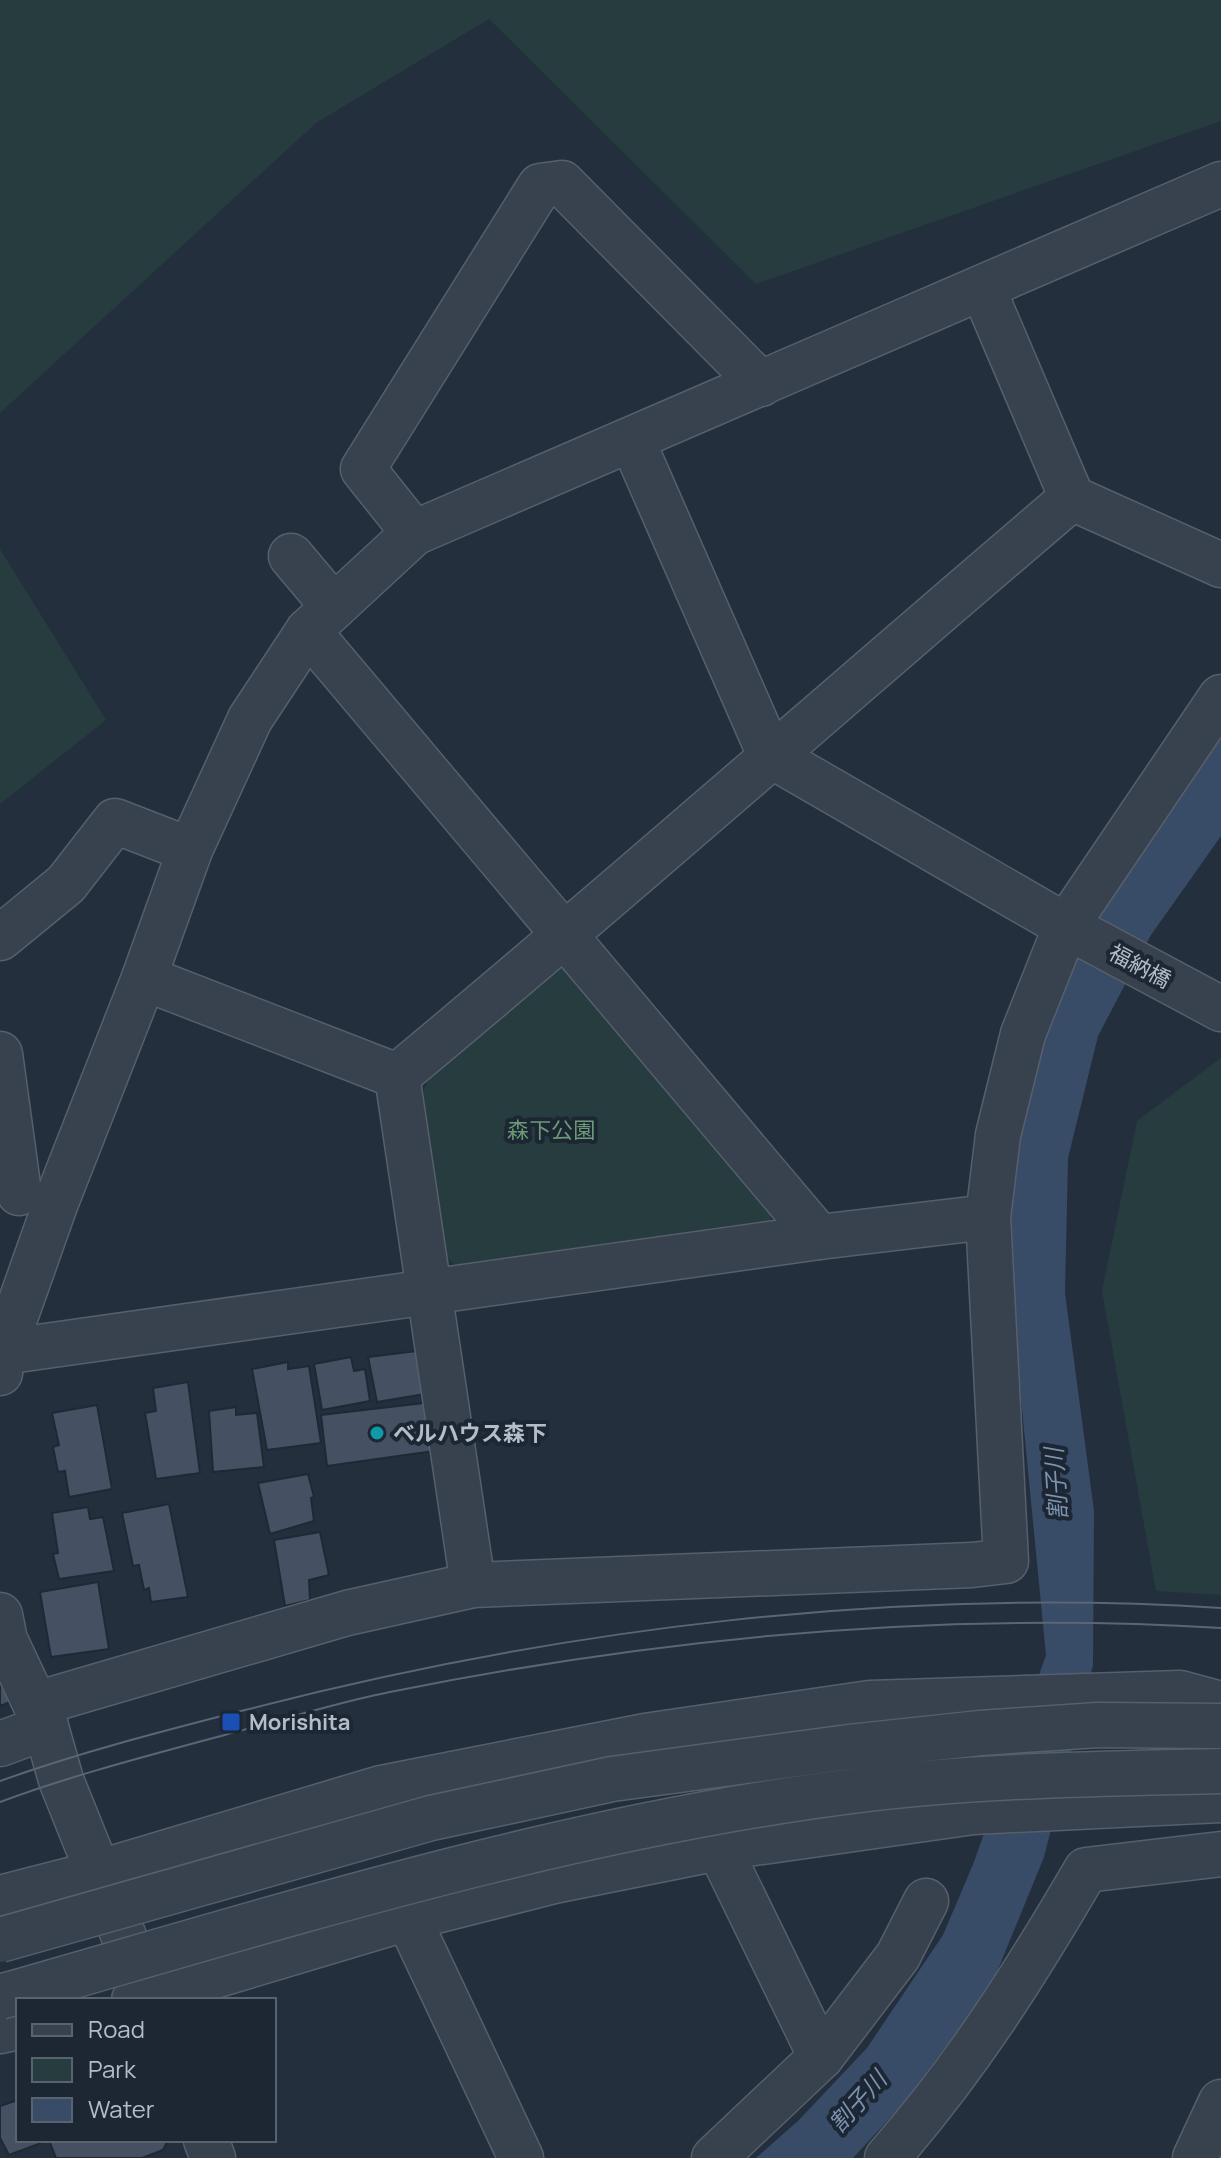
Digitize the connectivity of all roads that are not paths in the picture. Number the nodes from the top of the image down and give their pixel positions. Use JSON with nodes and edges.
{"nodes":[{"id":1,"x":1221,"y":184,"type":"edge"},
{"id":2,"x":983,"y":289,"type":"junction"},
{"id":3,"x":761,"y":384,"type":"junction"},
{"id":4,"x":632,"y":440,"type":"junction"},
{"id":5,"x":1072,"y":498,"type":"junction"},
{"id":6,"x":414,"y":533,"type":"junction"},
{"id":7,"x":291,"y":556,"type":"dead end"},
{"id":8,"x":1221,"y":565,"type":"edge"},
{"id":9,"x":321,"y":619,"type":"junction"},
{"id":10,"x":1221,"y":697,"type":"edge"},
{"id":11,"x":770,"y":755,"type":"junction"},
{"id":12,"x":190,"y":850,"type":"junction"},
{"id":13,"x":1082,"y":935,"type":"junction"},
{"id":14,"x":566,"y":936,"type":"junction"},
{"id":15,"x":0,"y":938,"type":"edge"},
{"id":16,"x":144,"y":978,"type":"junction"},
{"id":17,"x":1221,"y":1009,"type":"edge"},
{"id":18,"x":0,"y":1054,"type":"edge"},
{"id":19,"x":397,"y":1076,"type":"junction"},
{"id":20,"x":25,"y":1196,"type":"edge"},
{"id":21,"x":988,"y":1217,"type":"junction"},
{"id":22,"x":819,"y":1237,"type":"junction"},
{"id":23,"x":427,"y":1293,"type":"junction"},
{"id":24,"x":1,"y":1360,"type":"edge"},
{"id":25,"x":473,"y":1585,"type":"junction"},
{"id":26,"x":0,"y":1615,"type":"edge"},
{"id":27,"x":1221,"y":1704,"type":"edge"},
{"id":28,"x":41,"y":1716,"type":"junction"},
{"id":29,"x":1221,"y":1726,"type":"edge"},
{"id":30,"x":0,"y":1744,"type":"edge"},
{"id":31,"x":1221,"y":1771,"type":"edge"},
{"id":32,"x":1221,"y":1800,"type":"edge"},
{"id":33,"x":719,"y":1848,"type":"junction"},
{"id":34,"x":1221,"y":1854,"type":"edge"},
{"id":35,"x":97,"y":1873,"type":"junction"},
{"id":36,"x":0,"y":1898,"type":"edge"},
{"id":37,"x":926,"y":1901,"type":"dead end"},
{"id":38,"x":408,"y":1918,"type":"junction"},
{"id":39,"x":0,"y":1940,"type":"edge"},
{"id":40,"x":0,"y":1997,"type":"edge"},
{"id":41,"x":144,"y":1998,"type":"edge"},
{"id":42,"x":147,"y":1998,"type":"edge"},
{"id":43,"x":821,"y":2057,"type":"junction"},
{"id":44,"x":1221,"y":2102,"type":"edge"},
{"id":45,"x":521,"y":2158,"type":"edge"},
{"id":46,"x":714,"y":2158,"type":"edge"},
{"id":47,"x":887,"y":2158,"type":"edge"},
{"id":48,"x":1195,"y":2158,"type":"edge"}],
"edges":[{"from":1,"to":2,"type":"street"},
{"from":2,"to":3,"type":"street"},
{"from":2,"to":5,"type":"street"},
{"from":3,"to":4,"type":"street"},
{"from":3,"to":6,"type":"street"},
{"from":4,"to":6,"type":"street"},
{"from":4,"to":11,"type":"street"},
{"from":5,"to":8,"type":"street"},
{"from":5,"to":11,"type":"street"},
{"from":6,"to":9,"type":"street"},
{"from":7,"to":9,"type":"street"},
{"from":9,"to":12,"type":"street"},
{"from":9,"to":14,"type":"street"},
{"from":10,"to":13,"type":"street"},
{"from":11,"to":13,"type":"street","name":"福納橋"},
{"from":11,"to":14,"type":"street"},
{"from":12,"to":15,"type":"street"},
{"from":12,"to":16,"type":"street"},
{"from":13,"to":17,"type":"street","name":"福納橋"},
{"from":13,"to":21,"type":"street"},
{"from":14,"to":19,"type":"street"},
{"from":14,"to":22,"type":"street"},
{"from":16,"to":19,"type":"street"},
{"from":16,"to":20,"type":"street"},
{"from":18,"to":20,"type":"street"},
{"from":19,"to":23,"type":"street"},
{"from":20,"to":24,"type":"street"},
{"from":21,"to":22,"type":"street"},
{"from":21,"to":25,"type":"street"},
{"from":22,"to":23,"type":"street"},
{"from":23,"to":24,"type":"street"},
{"from":23,"to":25,"type":"street"},
{"from":25,"to":28,"type":"street"},
{"from":26,"to":28,"type":"street"},
{"from":27,"to":35,"type":"street"},
{"from":28,"to":30,"type":"street"},
{"from":28,"to":35,"type":"street"},
{"from":29,"to":39,"type":"street","bridge":true},
{"from":31,"to":40,"type":"street","bridge":true},
{"from":32,"to":33,"type":"street"},
{"from":33,"to":38,"type":"street"},
{"from":33,"to":43,"type":"street"},
{"from":34,"to":47,"type":"street"},
{"from":35,"to":36,"type":"street"},
{"from":35,"to":41,"type":"street"},
{"from":37,"to":43,"type":"street"},
{"from":38,"to":42,"type":"street"},
{"from":38,"to":45,"type":"street"},
{"from":43,"to":46,"type":"street"},
{"from":44,"to":48,"type":"street"}]}
